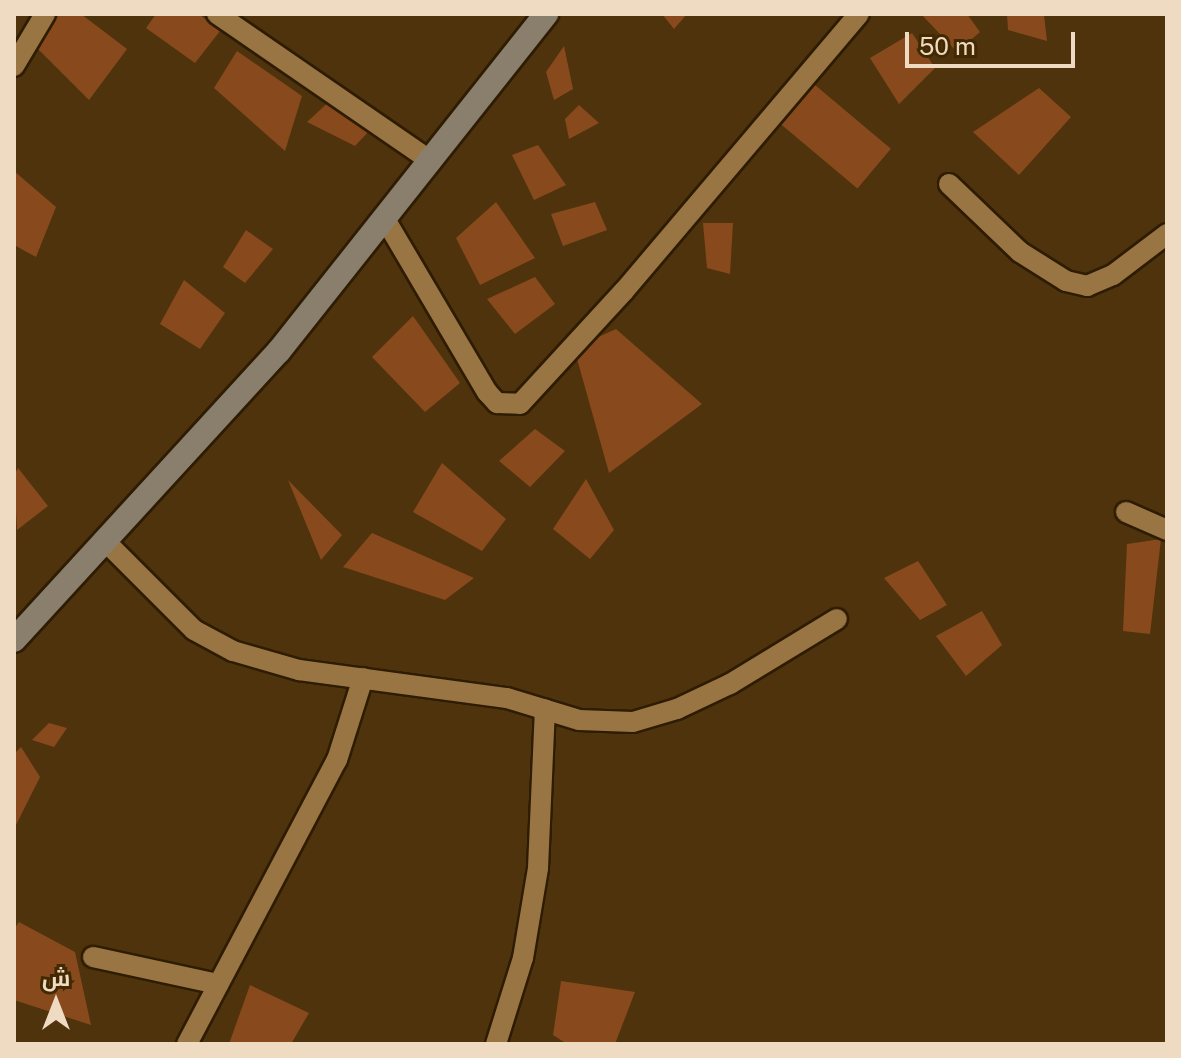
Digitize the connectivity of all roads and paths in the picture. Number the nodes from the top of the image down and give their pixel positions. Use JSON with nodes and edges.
{"nodes":[{"id":1,"x":45,"y":14,"type":"edge"},
{"id":2,"x":217,"y":14,"type":"edge"},
{"id":3,"x":546,"y":14,"type":"edge"},
{"id":4,"x":859,"y":14,"type":"edge"},
{"id":5,"x":14,"y":66,"type":"edge"},
{"id":6,"x":431,"y":161,"type":"junction"},
{"id":7,"x":949,"y":184,"type":"dead end"},
{"id":8,"x":385,"y":219,"type":"junction"},
{"id":9,"x":1167,"y":234,"type":"edge"},
{"id":10,"x":1126,"y":512,"type":"dead end"},
{"id":11,"x":1167,"y":530,"type":"edge"},
{"id":12,"x":107,"y":543,"type":"junction"},
{"id":13,"x":837,"y":619,"type":"dead end"},
{"id":14,"x":14,"y":640,"type":"edge"},
{"id":15,"x":363,"y":678,"type":"junction"},
{"id":16,"x":545,"y":709,"type":"junction"},
{"id":17,"x":93,"y":957,"type":"dead end"},
{"id":18,"x":218,"y":984,"type":"junction"},
{"id":19,"x":187,"y":1044,"type":"edge"},
{"id":20,"x":496,"y":1044,"type":"edge"}],
"edges":[{"from":1,"to":5,"type":"street"},
{"from":2,"to":6,"type":"street"},
{"from":3,"to":6,"type":"main road"},
{"from":4,"to":8,"type":"street"},
{"from":6,"to":8,"type":"main road"},
{"from":7,"to":9,"type":"street"},
{"from":8,"to":12,"type":"main road"},
{"from":10,"to":11,"type":"street"},
{"from":12,"to":14,"type":"main road"},
{"from":12,"to":15,"type":"street"},
{"from":13,"to":16,"type":"street"},
{"from":15,"to":16,"type":"street"},
{"from":15,"to":18,"type":"street"},
{"from":16,"to":20,"type":"street"},
{"from":17,"to":18,"type":"street"},
{"from":18,"to":19,"type":"street"}]}
